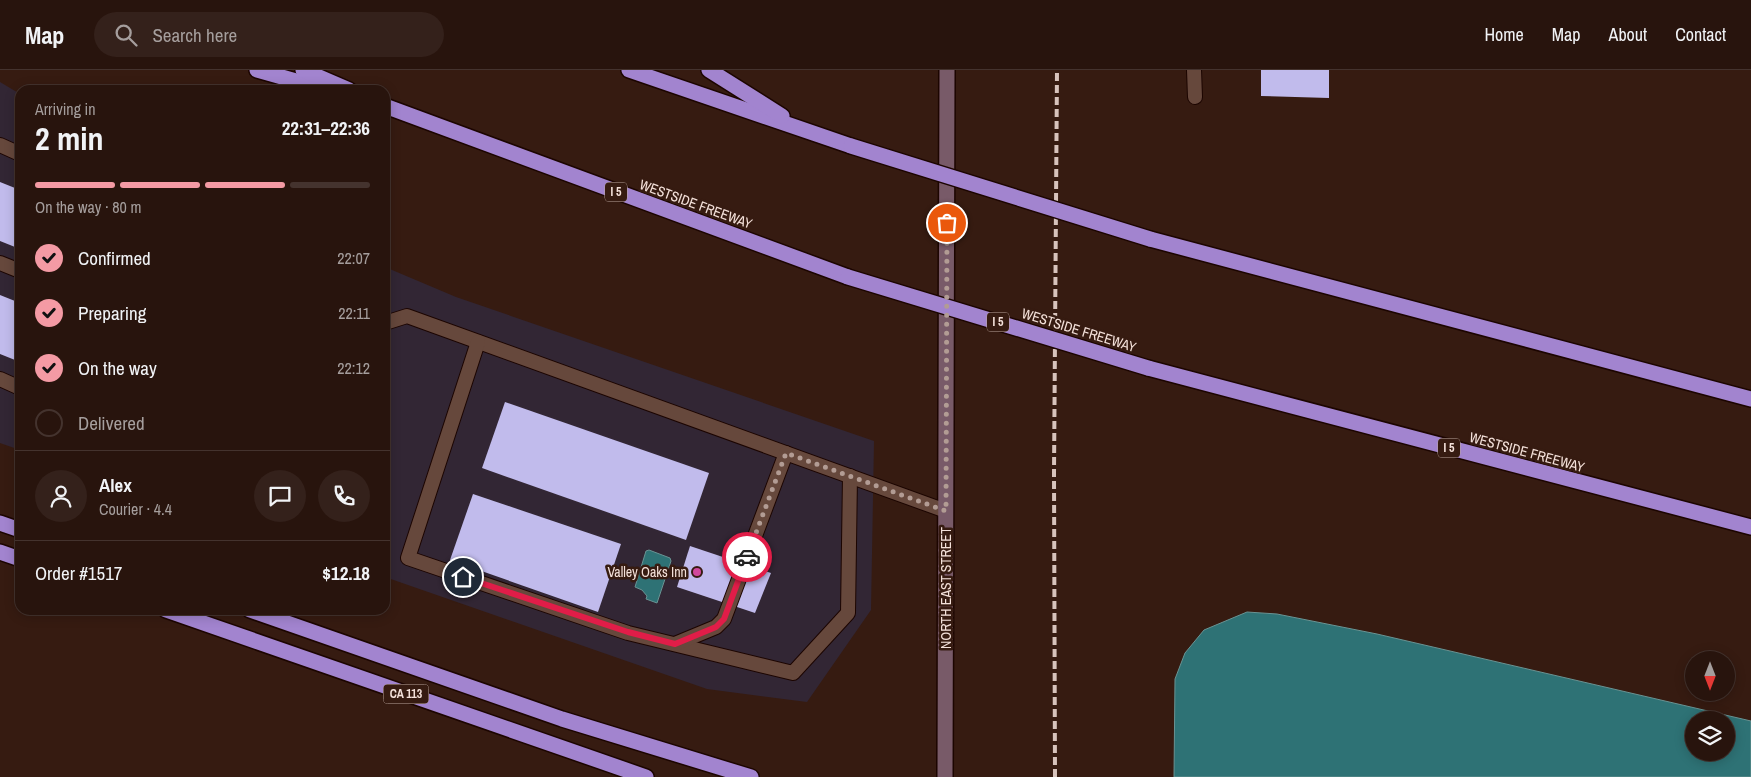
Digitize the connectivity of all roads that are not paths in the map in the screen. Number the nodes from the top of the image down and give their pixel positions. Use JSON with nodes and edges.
{"nodes":[{"id":1,"x":257,"y":70,"type":"edge"},
{"id":2,"x":303,"y":70,"type":"edge"},
{"id":3,"x":629,"y":70,"type":"edge"},
{"id":4,"x":709,"y":70,"type":"edge"},
{"id":5,"x":947,"y":70,"type":"edge"},
{"id":6,"x":1194,"y":70,"type":"edge"},
{"id":7,"x":310,"y":85,"type":"edge"},
{"id":8,"x":338,"y":85,"type":"edge"},
{"id":9,"x":1195,"y":97,"type":"dead end"},
{"id":10,"x":390,"y":107,"type":"edge"},
{"id":11,"x":802,"y":129,"type":"junction"},
{"id":12,"x":0,"y":145,"type":"edge"},
{"id":13,"x":15,"y":152,"type":"edge"},
{"id":14,"x":0,"y":263,"type":"edge"},
{"id":15,"x":15,"y":269,"type":"edge"},
{"id":16,"x":390,"y":321,"type":"edge"},
{"id":17,"x":478,"y":342,"type":"junction"},
{"id":18,"x":0,"y":380,"type":"edge"},
{"id":19,"x":15,"y":386,"type":"edge"},
{"id":20,"x":1751,"y":399,"type":"edge"},
{"id":21,"x":786,"y":453,"type":"junction"},
{"id":22,"x":850,"y":476,"type":"junction"},
{"id":23,"x":946,"y":511,"type":"junction"},
{"id":24,"x":0,"y":522,"type":"edge"},
{"id":25,"x":1751,"y":527,"type":"edge"},
{"id":26,"x":15,"y":528,"type":"edge"},
{"id":27,"x":0,"y":552,"type":"edge"},
{"id":28,"x":15,"y":557,"type":"edge"},
{"id":29,"x":180,"y":615,"type":"edge"},
{"id":30,"x":264,"y":615,"type":"edge"},
{"id":31,"x":675,"y":644,"type":"junction"},
{"id":32,"x":646,"y":777,"type":"edge"},
{"id":33,"x":751,"y":777,"type":"edge"},
{"id":34,"x":945,"y":777,"type":"edge"}],
"edges":[{"from":1,"to":7,"type":"highway"},
{"from":2,"to":8,"type":"highway"},
{"from":3,"to":11,"type":"highway"},
{"from":4,"to":11,"type":"highway"},
{"from":5,"to":23,"type":"main road","name":"NORTH EAST STREET"},
{"from":6,"to":9,"type":"lane"},
{"from":10,"to":25,"type":"highway","name":"WESTSIDE FREEWAY","number":"I 5","bridge":true},
{"from":11,"to":20,"type":"highway","bridge":true},
{"from":12,"to":13,"type":"lane"},
{"from":14,"to":15,"type":"lane"},
{"from":16,"to":17,"type":"lane"},
{"from":17,"to":21,"type":"lane"},
{"from":17,"to":31,"type":"lane"},
{"from":18,"to":19,"type":"lane"},
{"from":21,"to":22,"type":"lane"},
{"from":21,"to":31,"type":"lane"},
{"from":22,"to":23,"type":"lane"},
{"from":22,"to":31,"type":"lane"},
{"from":23,"to":34,"type":"main road","name":"NORTH EAST STREET"},
{"from":24,"to":26,"type":"highway"},
{"from":27,"to":28,"type":"highway"},
{"from":29,"to":32,"type":"highway","number":"CA 113"},
{"from":30,"to":33,"type":"highway"}]}
